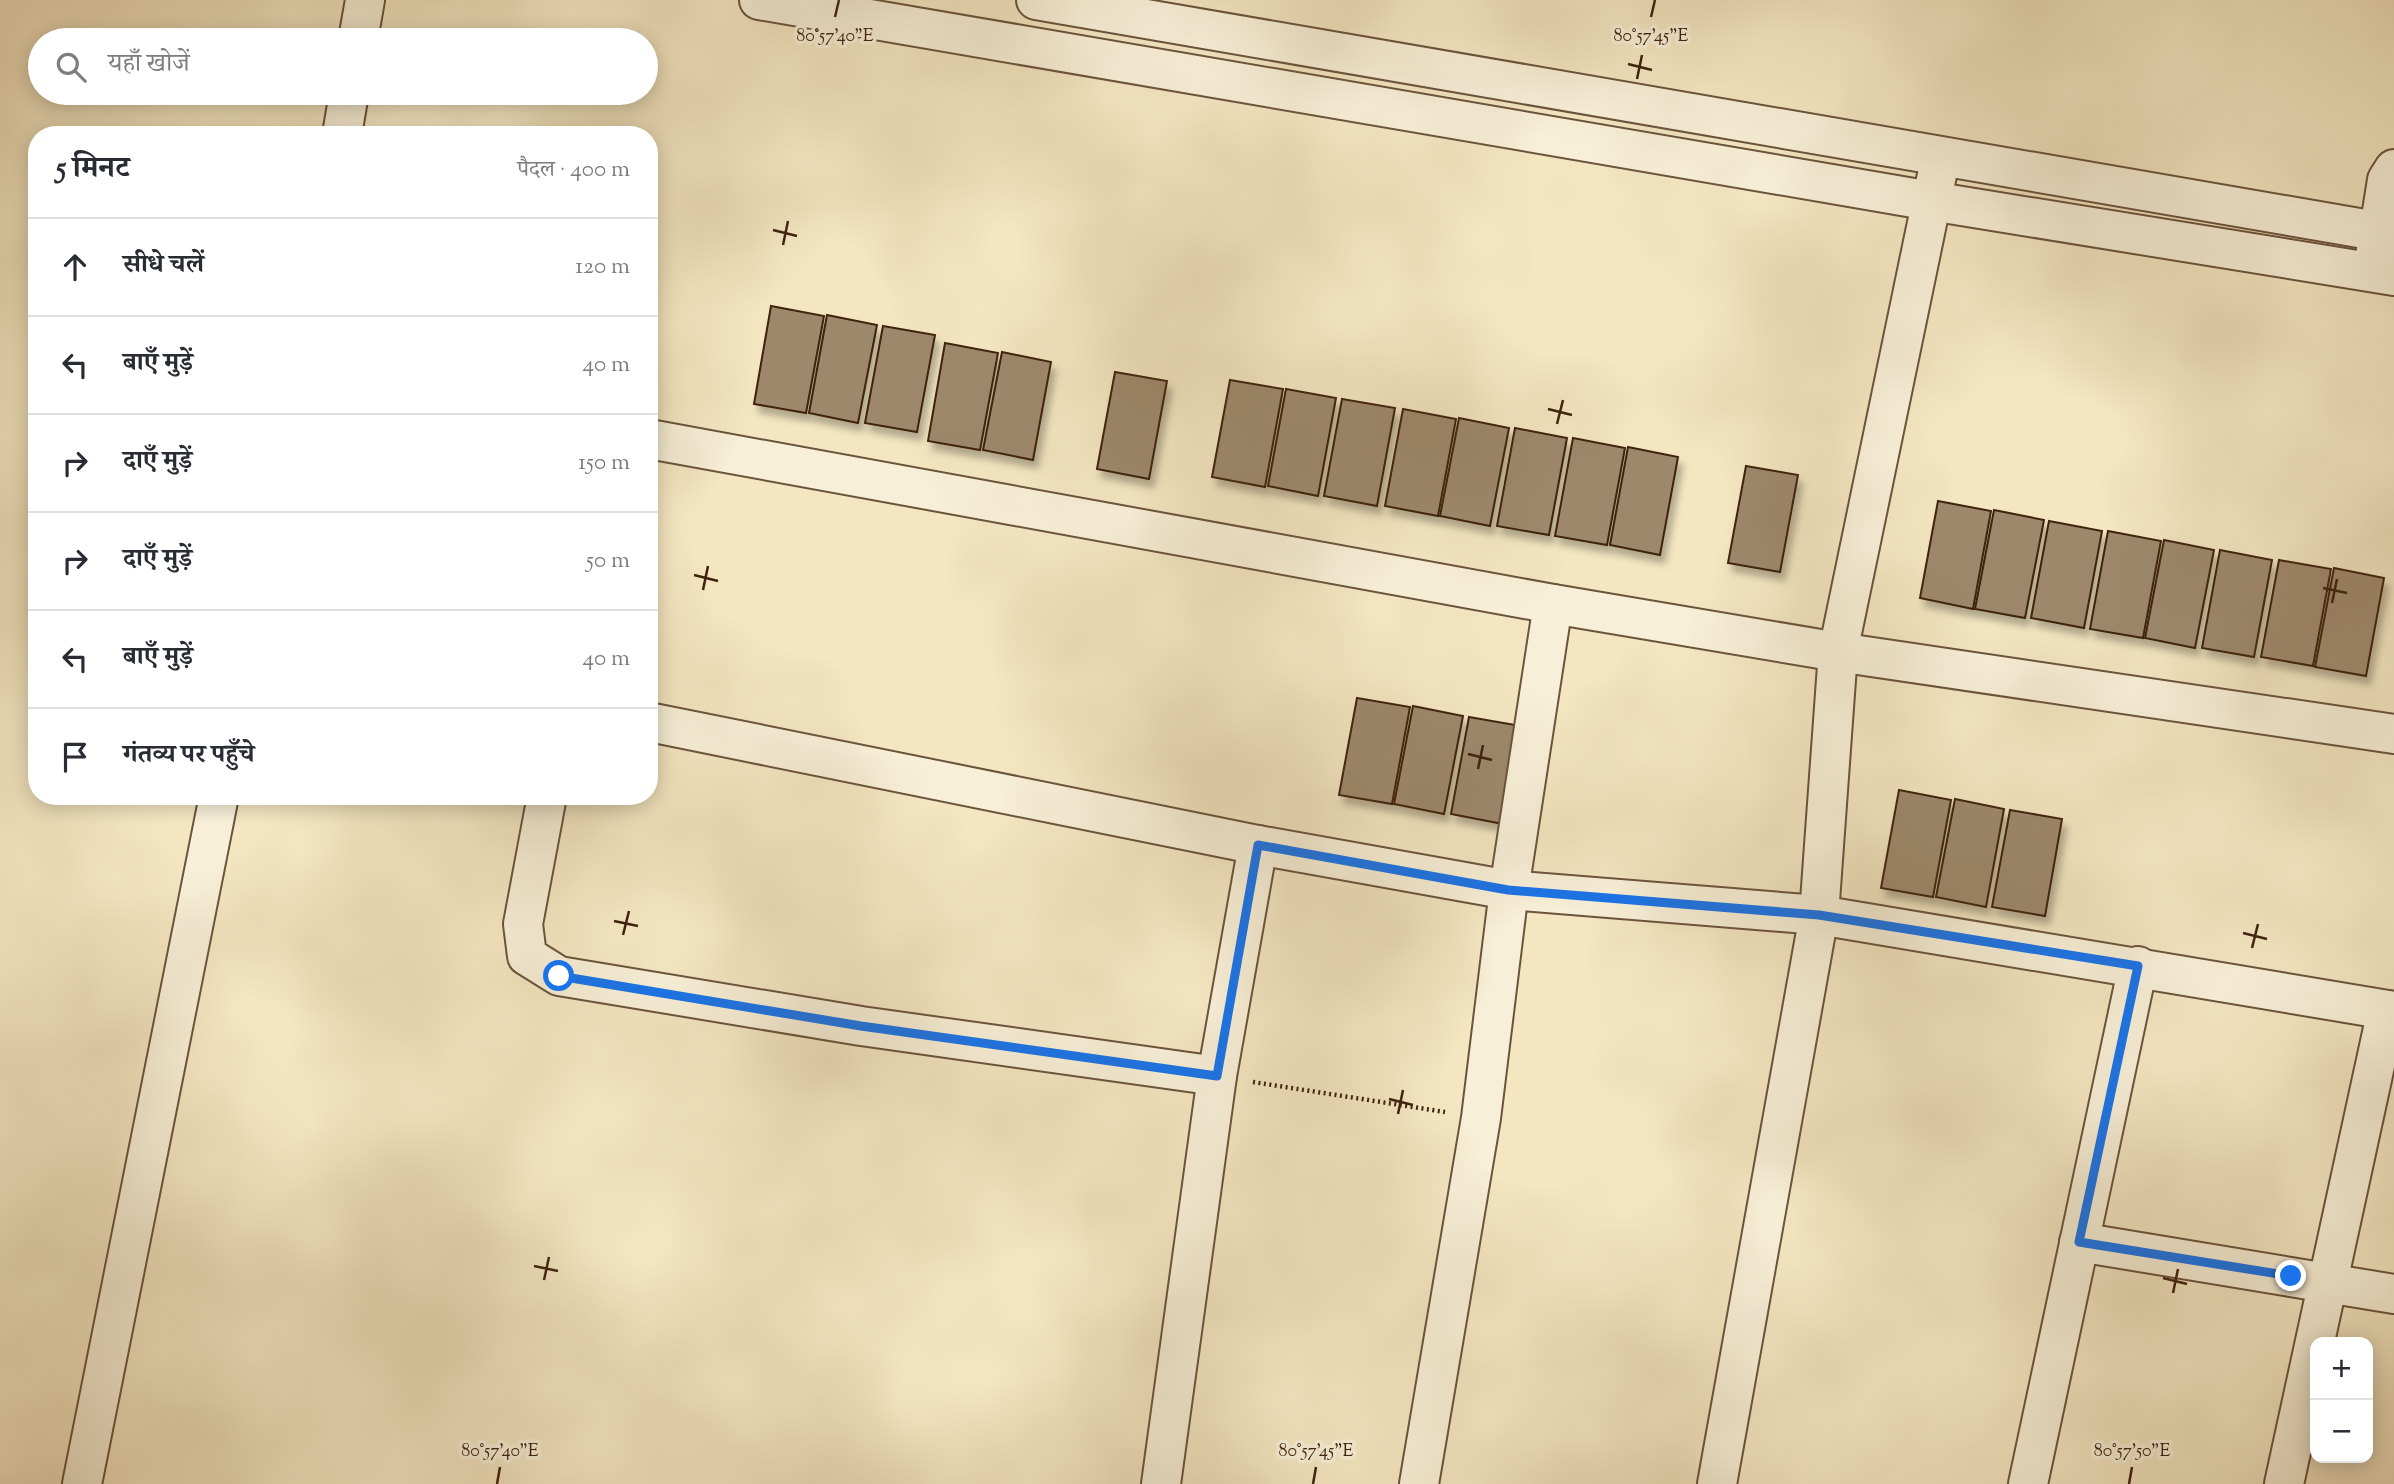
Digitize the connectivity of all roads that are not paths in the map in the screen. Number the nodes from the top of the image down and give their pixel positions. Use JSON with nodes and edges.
{"nodes":[{"id":1,"x":365,"y":0,"type":"edge"},
{"id":2,"x":759,"y":0,"type":"edge"},
{"id":3,"x":1036,"y":0,"type":"edge"},
{"id":4,"x":360,"y":28,"type":"edge"},
{"id":5,"x":347,"y":105,"type":"edge"},
{"id":6,"x":344,"y":126,"type":"edge"},
{"id":7,"x":1940,"y":156,"type":"junction"},
{"id":8,"x":2394,"y":169,"type":"edge"},
{"id":9,"x":1931,"y":201,"type":"junction"},
{"id":10,"x":2386,"y":233,"type":"edge"},
{"id":11,"x":2383,"y":274,"type":"edge"},
{"id":12,"x":658,"y":441,"type":"edge"},
{"id":13,"x":1553,"y":604,"type":"junction"},
{"id":14,"x":1838,"y":652,"type":"junction"},
{"id":15,"x":658,"y":724,"type":"edge"},
{"id":16,"x":2394,"y":734,"type":"edge"},
{"id":17,"x":217,"y":805,"type":"edge"},
{"id":18,"x":545,"y":805,"type":"edge"},
{"id":19,"x":1258,"y":845,"type":"junction"},
{"id":20,"x":1508,"y":890,"type":"junction"},
{"id":21,"x":1819,"y":915,"type":"junction"},
{"id":22,"x":2138,"y":966,"type":"junction"},
{"id":23,"x":2390,"y":1010,"type":"edge"},
{"id":24,"x":1217,"y":1076,"type":"junction"},
{"id":25,"x":2079,"y":1242,"type":"junction"},
{"id":26,"x":2327,"y":1284,"type":"junction"},
{"id":27,"x":2394,"y":1294,"type":"edge"},
{"id":28,"x":82,"y":1484,"type":"edge"},
{"id":29,"x":1161,"y":1484,"type":"edge"},
{"id":30,"x":1419,"y":1484,"type":"edge"},
{"id":31,"x":1717,"y":1484,"type":"edge"},
{"id":32,"x":2028,"y":1484,"type":"edge"},
{"id":33,"x":2284,"y":1484,"type":"edge"}],
"edges":[{"from":1,"to":4,"type":"street"},
{"from":2,"to":9,"type":"street"},
{"from":3,"to":7,"type":"street"},
{"from":5,"to":6,"type":"street"},
{"from":7,"to":9,"type":"street"},
{"from":7,"to":10,"type":"street"},
{"from":8,"to":10,"type":"street"},
{"from":9,"to":11,"type":"street"},
{"from":9,"to":14,"type":"street"},
{"from":10,"to":11,"type":"street"},
{"from":12,"to":13,"type":"street"},
{"from":13,"to":14,"type":"street"},
{"from":13,"to":20,"type":"street"},
{"from":14,"to":16,"type":"street"},
{"from":14,"to":21,"type":"street"},
{"from":15,"to":19,"type":"street"},
{"from":17,"to":28,"type":"street"},
{"from":18,"to":24,"type":"street"},
{"from":19,"to":20,"type":"street"},
{"from":19,"to":24,"type":"street"},
{"from":20,"to":21,"type":"street"},
{"from":20,"to":30,"type":"street"},
{"from":21,"to":22,"type":"street"},
{"from":21,"to":31,"type":"street"},
{"from":22,"to":23,"type":"street"},
{"from":22,"to":25,"type":"street"},
{"from":23,"to":26,"type":"street"},
{"from":24,"to":29,"type":"street"},
{"from":25,"to":26,"type":"street"},
{"from":25,"to":32,"type":"street"},
{"from":26,"to":27,"type":"street"},
{"from":26,"to":33,"type":"street"}]}
